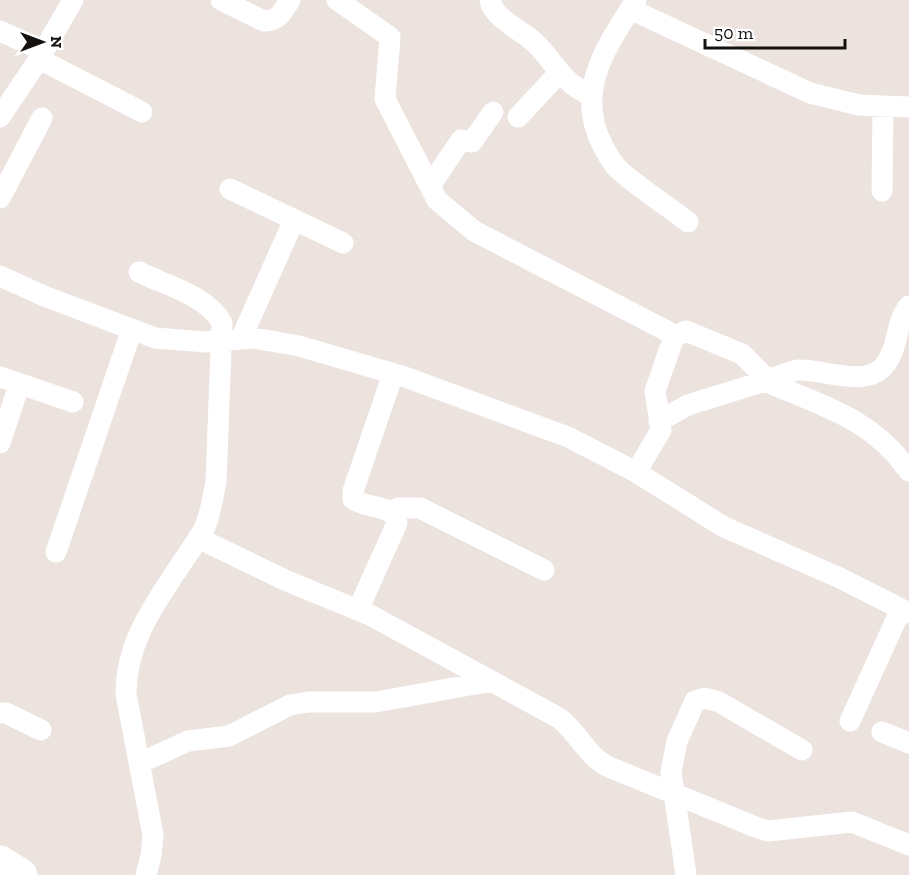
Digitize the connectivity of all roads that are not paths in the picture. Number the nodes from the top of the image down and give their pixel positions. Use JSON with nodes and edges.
{"nodes":[{"id":1,"x":74,"y":0,"type":"edge"},
{"id":2,"x":221,"y":0,"type":"edge"},
{"id":3,"x":290,"y":0,"type":"edge"},
{"id":4,"x":337,"y":0,"type":"edge"},
{"id":5,"x":490,"y":0,"type":"edge"},
{"id":6,"x":633,"y":5,"type":"edge"},
{"id":7,"x":0,"y":31,"type":"edge"},
{"id":8,"x":41,"y":55,"type":"junction"},
{"id":9,"x":559,"y":73,"type":"junction"},
{"id":10,"x":590,"y":95,"type":"junction"},
{"id":11,"x":883,"y":106,"type":"junction"},
{"id":12,"x":909,"y":107,"type":"edge"},
{"id":13,"x":142,"y":112,"type":"dead end"},
{"id":14,"x":492,"y":112,"type":"dead end"},
{"id":15,"x":0,"y":117,"type":"edge"},
{"id":16,"x":518,"y":117,"type":"dead end"},
{"id":17,"x":42,"y":118,"type":"dead end"},
{"id":18,"x":430,"y":186,"type":"junction"},
{"id":19,"x":230,"y":189,"type":"dead end"},
{"id":20,"x":882,"y":190,"type":"dead end"},
{"id":21,"x":0,"y":198,"type":"edge"},
{"id":22,"x":294,"y":220,"type":"junction"},
{"id":23,"x":688,"y":222,"type":"dead end"},
{"id":24,"x":343,"y":243,"type":"dead end"},
{"id":25,"x":140,"y":272,"type":"dead end"},
{"id":26,"x":0,"y":276,"type":"edge"},
{"id":27,"x":909,"y":306,"type":"edge"},
{"id":28,"x":132,"y":329,"type":"junction"},
{"id":29,"x":674,"y":337,"type":"junction"},
{"id":30,"x":231,"y":340,"type":"junction"},
{"id":31,"x":393,"y":374,"type":"junction"},
{"id":32,"x":9,"y":381,"type":"edge"},
{"id":33,"x":766,"y":381,"type":"junction"},
{"id":34,"x":73,"y":402,"type":"dead end"},
{"id":35,"x":660,"y":421,"type":"junction"},
{"id":36,"x":0,"y":443,"type":"edge"},
{"id":37,"x":906,"y":462,"type":"edge"},
{"id":38,"x":636,"y":472,"type":"junction"},
{"id":39,"x":391,"y":512,"type":"junction"},
{"id":40,"x":198,"y":538,"type":"junction"},
{"id":41,"x":56,"y":552,"type":"dead end"},
{"id":42,"x":544,"y":570,"type":"dead end"},
{"id":43,"x":357,"y":610,"type":"junction"},
{"id":44,"x":905,"y":611,"type":"edge"},
{"id":45,"x":492,"y":681,"type":"junction"},
{"id":46,"x":0,"y":713,"type":"edge"},
{"id":47,"x":850,"y":721,"type":"dead end"},
{"id":48,"x":41,"y":730,"type":"dead end"},
{"id":49,"x":882,"y":732,"type":"dead end"},
{"id":50,"x":909,"y":743,"type":"edge"},
{"id":51,"x":802,"y":750,"type":"dead end"},
{"id":52,"x":140,"y":763,"type":"junction"},
{"id":53,"x":673,"y":792,"type":"junction"},
{"id":54,"x":909,"y":845,"type":"edge"},
{"id":55,"x":0,"y":862,"type":"edge"},
{"id":56,"x":21,"y":875,"type":"edge"},
{"id":57,"x":146,"y":875,"type":"edge"},
{"id":58,"x":686,"y":875,"type":"edge"}],
"edges":[{"from":1,"to":8,"type":"street"},
{"from":2,"to":3,"type":"street"},
{"from":4,"to":18,"type":"street"},
{"from":5,"to":9,"type":"street"},
{"from":6,"to":10,"type":"street"},
{"from":6,"to":11,"type":"street"},
{"from":7,"to":8,"type":"street"},
{"from":8,"to":13,"type":"street"},
{"from":8,"to":15,"type":"street"},
{"from":9,"to":10,"type":"street"},
{"from":9,"to":16,"type":"street"},
{"from":10,"to":23,"type":"street"},
{"from":11,"to":12,"type":"street"},
{"from":11,"to":20,"type":"street"},
{"from":14,"to":18,"type":"street"},
{"from":17,"to":21,"type":"street"},
{"from":18,"to":29,"type":"street"},
{"from":19,"to":22,"type":"street"},
{"from":22,"to":24,"type":"street"},
{"from":22,"to":30,"type":"street"},
{"from":25,"to":30,"type":"street"},
{"from":26,"to":28,"type":"street"},
{"from":27,"to":33,"type":"street"},
{"from":28,"to":30,"type":"street"},
{"from":28,"to":41,"type":"street"},
{"from":29,"to":33,"type":"street"},
{"from":29,"to":35,"type":"street"},
{"from":30,"to":31,"type":"street"},
{"from":30,"to":40,"type":"street"},
{"from":31,"to":38,"type":"street"},
{"from":31,"to":39,"type":"street"},
{"from":32,"to":34,"type":"street"},
{"from":32,"to":36,"type":"street"},
{"from":33,"to":35,"type":"street"},
{"from":33,"to":37,"type":"street"},
{"from":35,"to":38,"type":"street"},
{"from":38,"to":44,"type":"street"},
{"from":39,"to":42,"type":"street"},
{"from":39,"to":43,"type":"street"},
{"from":40,"to":43,"type":"street"},
{"from":40,"to":52,"type":"street"},
{"from":43,"to":45,"type":"street"},
{"from":44,"to":47,"type":"street"},
{"from":45,"to":52,"type":"street"},
{"from":45,"to":53,"type":"street"},
{"from":46,"to":48,"type":"street"},
{"from":49,"to":50,"type":"street"},
{"from":51,"to":53,"type":"street"},
{"from":52,"to":57,"type":"street"},
{"from":53,"to":54,"type":"street"},
{"from":53,"to":58,"type":"street"},
{"from":55,"to":56,"type":"main road"}]}
